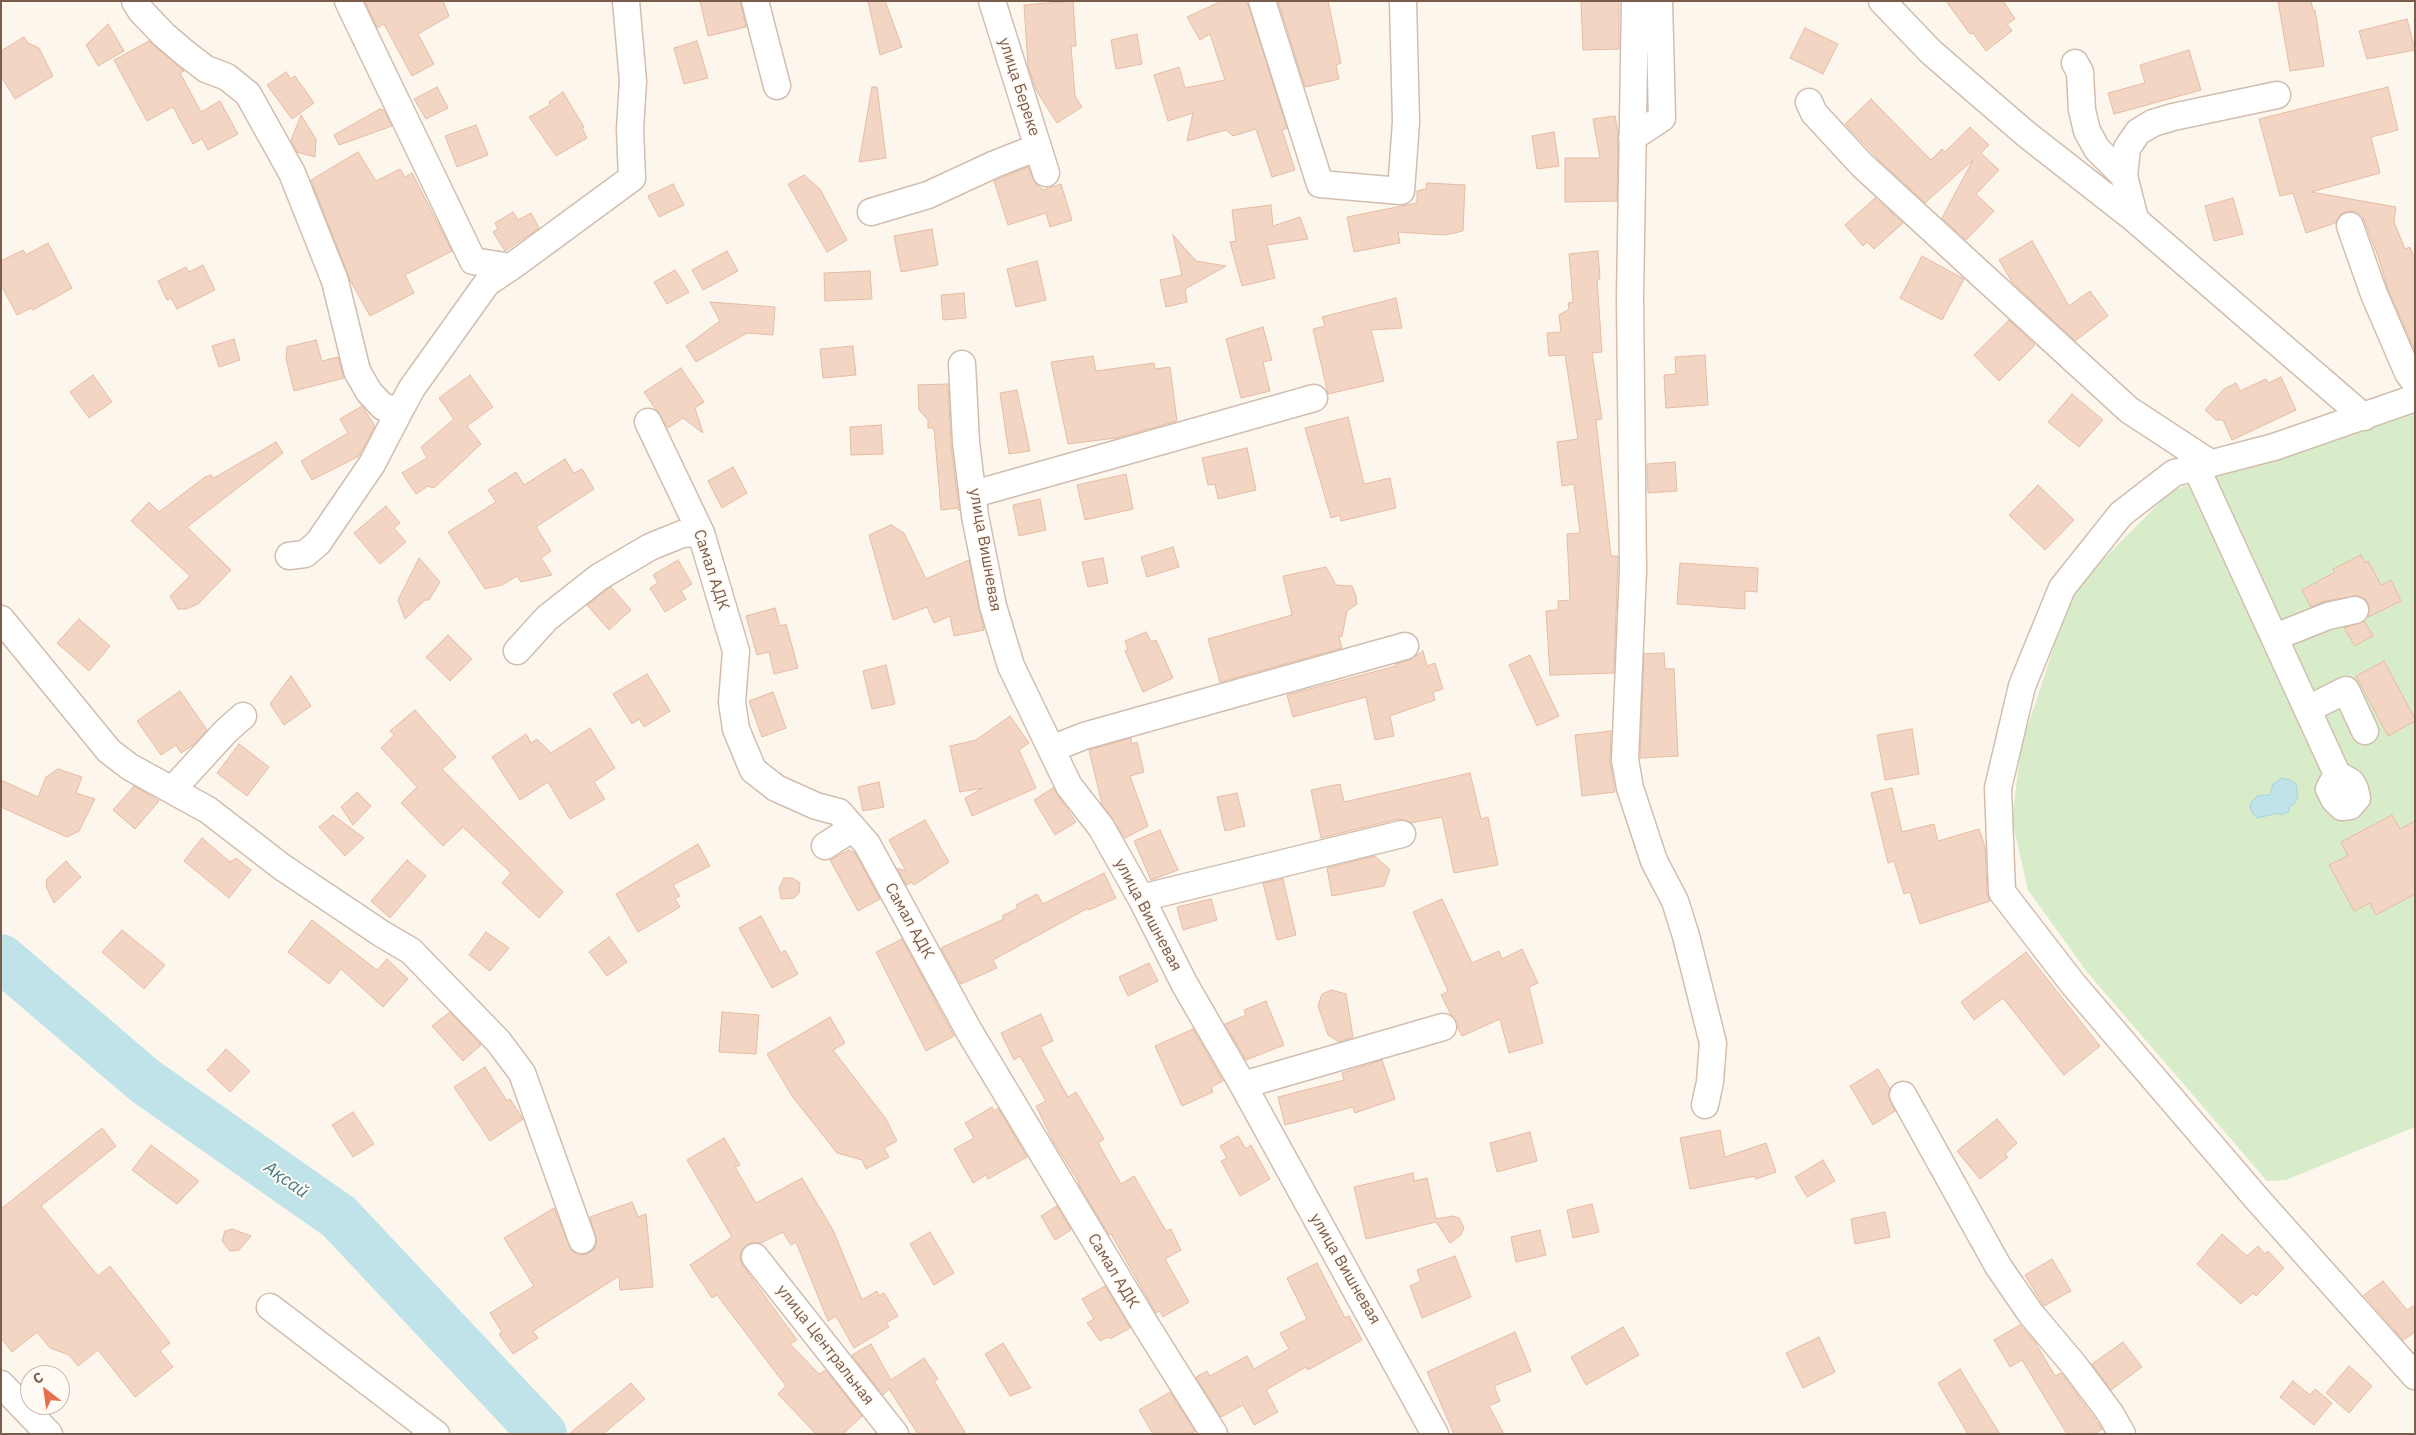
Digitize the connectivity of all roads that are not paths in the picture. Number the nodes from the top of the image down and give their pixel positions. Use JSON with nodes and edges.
{"nodes":[{"id":1,"x":135,"y":1,"type":"edge"},
{"id":2,"x":348,"y":1,"type":"edge"},
{"id":3,"x":626,"y":1,"type":"edge"},
{"id":4,"x":755,"y":1,"type":"edge"},
{"id":5,"x":992,"y":1,"type":"edge"},
{"id":6,"x":1262,"y":1,"type":"edge"},
{"id":7,"x":1403,"y":1,"type":"edge"},
{"id":8,"x":1635,"y":1,"type":"edge"},
{"id":9,"x":1659,"y":1,"type":"edge"},
{"id":10,"x":1882,"y":1,"type":"edge"},
{"id":11,"x":2076,"y":63,"type":"dead end"},
{"id":12,"x":777,"y":86,"type":"dead end"},
{"id":13,"x":2277,"y":96,"type":"dead end"},
{"id":14,"x":1809,"y":102,"type":"dead end"},
{"id":15,"x":1632,"y":138,"type":"junction"},
{"id":16,"x":1038,"y":147,"type":"junction"},
{"id":17,"x":1046,"y":173,"type":"dead end"},
{"id":18,"x":2124,"y":176,"type":"junction"},
{"id":19,"x":870,"y":212,"type":"dead end"},
{"id":20,"x":2135,"y":219,"type":"junction"},
{"id":21,"x":2350,"y":226,"type":"dead end"},
{"id":22,"x":472,"y":261,"type":"junction"},
{"id":23,"x":511,"y":267,"type":"junction"},
{"id":24,"x":478,"y":295,"type":"junction"},
{"id":25,"x":962,"y":364,"type":"dead end"},
{"id":26,"x":2415,"y":382,"type":"edge"},
{"id":27,"x":1314,"y":398,"type":"dead end"},
{"id":28,"x":2415,"y":398,"type":"edge"},
{"id":29,"x":400,"y":410,"type":"junction"},
{"id":30,"x":2364,"y":417,"type":"junction"},
{"id":31,"x":648,"y":422,"type":"dead end"},
{"id":32,"x":2203,"y":465,"type":"junction"},
{"id":33,"x":974,"y":494,"type":"junction"},
{"id":34,"x":701,"y":533,"type":"junction"},
{"id":35,"x":289,"y":556,"type":"dead end"},
{"id":36,"x":2355,"y":610,"type":"dead end"},
{"id":37,"x":1,"y":619,"type":"edge"},
{"id":38,"x":2275,"y":637,"type":"junction"},
{"id":39,"x":1405,"y":646,"type":"dead end"},
{"id":40,"x":517,"y":651,"type":"dead end"},
{"id":41,"x":2308,"y":709,"type":"junction"},
{"id":42,"x":244,"y":716,"type":"dead end"},
{"id":43,"x":2365,"y":731,"type":"dead end"},
{"id":44,"x":1052,"y":749,"type":"junction"},
{"id":45,"x":2337,"y":774,"type":"dead end"},
{"id":46,"x":172,"y":790,"type":"junction"},
{"id":47,"x":853,"y":828,"type":"junction"},
{"id":48,"x":1402,"y":834,"type":"dead end"},
{"id":49,"x":825,"y":846,"type":"dead end"},
{"id":50,"x":1140,"y":898,"type":"junction"},
{"id":51,"x":1443,"y":1026,"type":"dead end"},
{"id":52,"x":1243,"y":1085,"type":"junction"},
{"id":53,"x":1903,"y":1095,"type":"dead end"},
{"id":54,"x":1705,"y":1105,"type":"dead end"},
{"id":55,"x":582,"y":1240,"type":"dead end"},
{"id":56,"x":755,"y":1257,"type":"dead end"},
{"id":57,"x":270,"y":1308,"type":"dead end"},
{"id":58,"x":2415,"y":1376,"type":"edge"},
{"id":59,"x":1,"y":1384,"type":"edge"},
{"id":60,"x":49,"y":1434,"type":"edge"},
{"id":61,"x":436,"y":1434,"type":"edge"},
{"id":62,"x":895,"y":1434,"type":"edge"},
{"id":63,"x":1214,"y":1434,"type":"edge"},
{"id":64,"x":1436,"y":1434,"type":"edge"},
{"id":65,"x":2122,"y":1434,"type":"edge"}],
"edges":[{"from":1,"to":29,"type":"street"},
{"from":2,"to":22,"type":"street"},
{"from":3,"to":23,"type":"street"},
{"from":4,"to":12,"type":"street"},
{"from":5,"to":16,"type":"street","name":"улица Береке"},
{"from":6,"to":7,"type":"street"},
{"from":8,"to":15,"type":"street"},
{"from":9,"to":15,"type":"street"},
{"from":10,"to":20,"type":"street"},
{"from":11,"to":18,"type":"street"},
{"from":13,"to":18,"type":"street"},
{"from":14,"to":32,"type":"street"},
{"from":15,"to":54,"type":"street"},
{"from":16,"to":17,"type":"street","name":"улица Береке"},
{"from":16,"to":19,"type":"street"},
{"from":18,"to":20,"type":"street"},
{"from":20,"to":30,"type":"street"},
{"from":21,"to":26,"type":"street"},
{"from":22,"to":23,"type":"street"},
{"from":22,"to":24,"type":"street"},
{"from":23,"to":24,"type":"street"},
{"from":24,"to":29,"type":"street"},
{"from":25,"to":33,"type":"street","name":"улица Вишневая"},
{"from":27,"to":33,"type":"street"},
{"from":28,"to":30,"type":"street"},
{"from":29,"to":35,"type":"street"},
{"from":30,"to":32,"type":"street"},
{"from":31,"to":34,"type":"street","name":"Самал АДК"},
{"from":32,"to":38,"type":"street"},
{"from":32,"to":58,"type":"street"},
{"from":33,"to":44,"type":"street","name":"улица Вишневая"},
{"from":34,"to":40,"type":"street"},
{"from":34,"to":47,"type":"street","name":"Самал АДК"},
{"from":36,"to":38,"type":"street"},
{"from":37,"to":46,"type":"street"},
{"from":38,"to":41,"type":"street"},
{"from":39,"to":44,"type":"street"},
{"from":41,"to":43,"type":"street"},
{"from":41,"to":45,"type":"street"},
{"from":42,"to":46,"type":"street"},
{"from":44,"to":50,"type":"street","name":"улица Вишневая"},
{"from":46,"to":55,"type":"street"},
{"from":47,"to":49,"type":"street"},
{"from":47,"to":63,"type":"street","name":"Самал АДК"},
{"from":48,"to":50,"type":"street"},
{"from":50,"to":52,"type":"street","name":"улица Вишневая"},
{"from":51,"to":52,"type":"street"},
{"from":52,"to":64,"type":"street","name":"улица Вишневая"},
{"from":53,"to":65,"type":"street"},
{"from":56,"to":62,"type":"street","name":"улица Центральная"},
{"from":57,"to":61,"type":"street"},
{"from":59,"to":60,"type":"street"}]}
